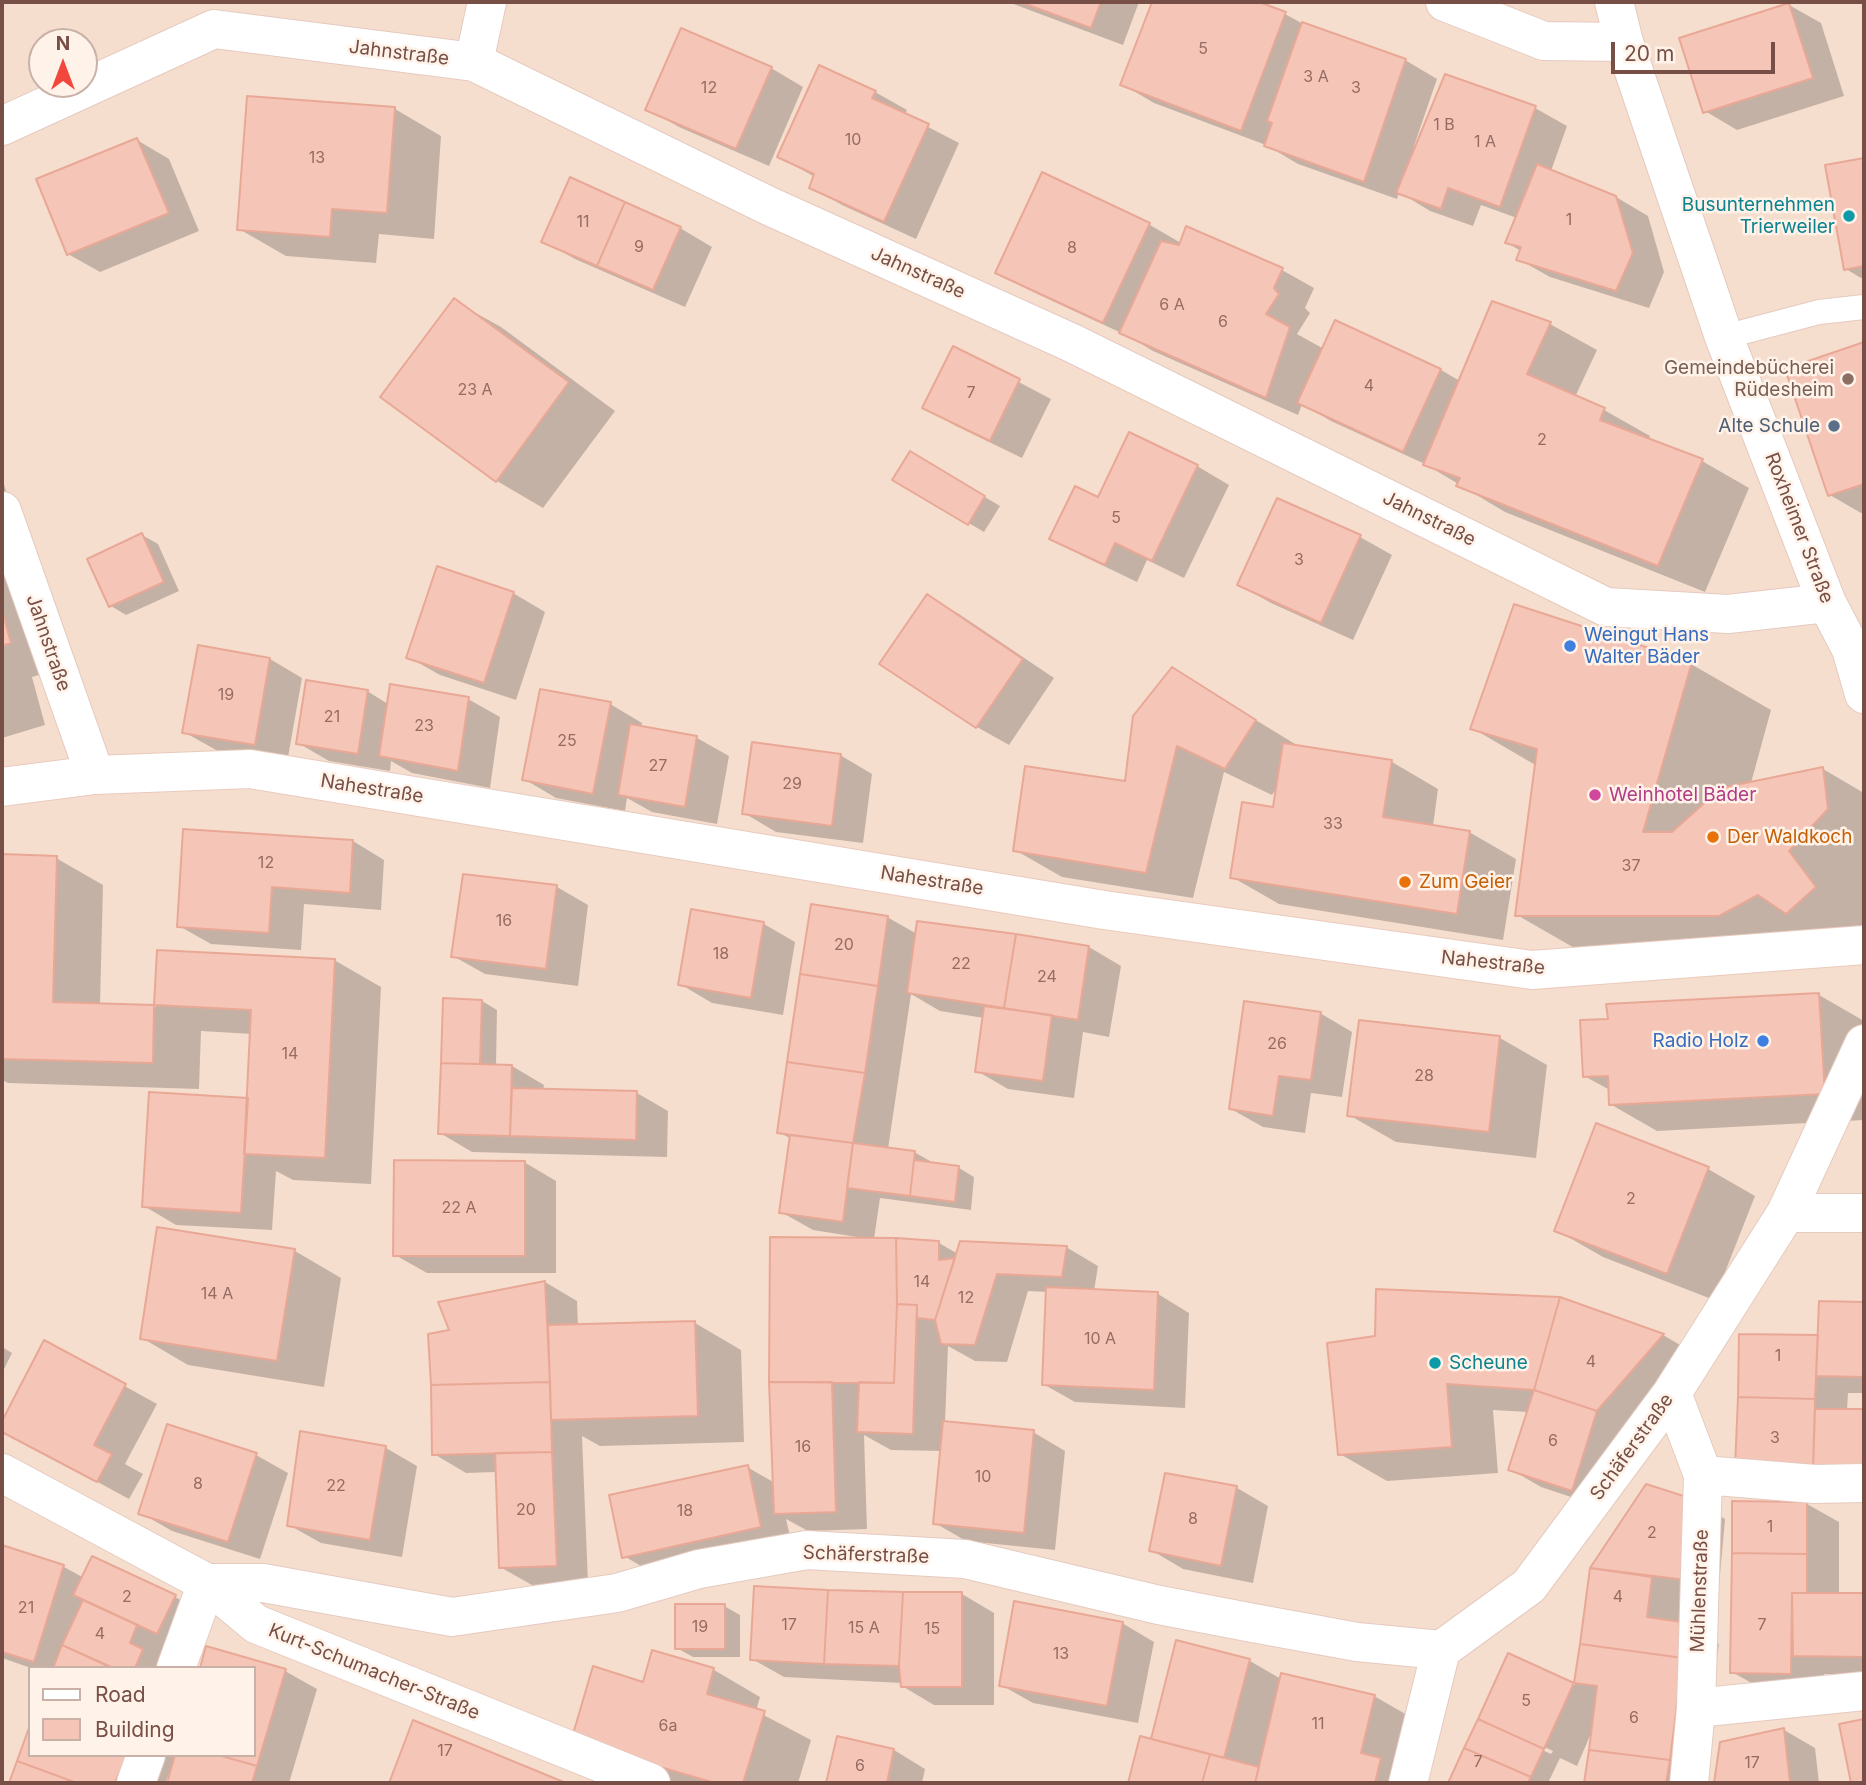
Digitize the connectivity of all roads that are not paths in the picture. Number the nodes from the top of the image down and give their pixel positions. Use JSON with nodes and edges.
{"nodes":[{"id":1,"x":487,"y":2,"type":"edge"},
{"id":2,"x":1445,"y":2,"type":"edge"},
{"id":3,"x":1614,"y":2,"type":"edge"},
{"id":4,"x":1623,"y":42,"type":"junction"},
{"id":5,"x":474,"y":62,"type":"junction"},
{"id":6,"x":2,"y":126,"type":"edge"},
{"id":7,"x":1864,"y":307,"type":"edge"},
{"id":8,"x":1724,"y":337,"type":"junction"},
{"id":9,"x":2,"y":510,"type":"edge"},
{"id":10,"x":1827,"y":603,"type":"junction"},
{"id":11,"x":1864,"y":694,"type":"edge"},
{"id":12,"x":95,"y":775,"type":"junction"},
{"id":13,"x":2,"y":787,"type":"edge"},
{"id":14,"x":1864,"y":945,"type":"edge"},
{"id":15,"x":1864,"y":1044,"type":"edge"},
{"id":16,"x":1786,"y":1213,"type":"junction"},
{"id":17,"x":1864,"y":1213,"type":"edge"},
{"id":18,"x":1672,"y":1393,"type":"junction"},
{"id":19,"x":2,"y":1473,"type":"edge"},
{"id":20,"x":1703,"y":1475,"type":"junction"},
{"id":21,"x":1864,"y":1483,"type":"edge"},
{"id":22,"x":207,"y":1583,"type":"junction"},
{"id":23,"x":1441,"y":1650,"type":"junction"},
{"id":24,"x":177,"y":1666,"type":"edge"},
{"id":25,"x":1864,"y":1691,"type":"edge"},
{"id":26,"x":1696,"y":1708,"type":"junction"},
{"id":27,"x":145,"y":1757,"type":"edge"},
{"id":28,"x":136,"y":1783,"type":"edge"},
{"id":29,"x":651,"y":1783,"type":"edge"},
{"id":30,"x":1408,"y":1783,"type":"edge"},
{"id":31,"x":1689,"y":1783,"type":"edge"}],
"edges":[{"from":1,"to":5,"type":"street"},
{"from":2,"to":4,"type":"street"},
{"from":3,"to":4,"type":"street","name":"Roxheimer Straße"},
{"from":4,"to":8,"type":"street","name":"Roxheimer Straße"},
{"from":5,"to":6,"type":"street","name":"Jahnstraße"},
{"from":5,"to":10,"type":"street","name":"Jahnstraße"},
{"from":7,"to":8,"type":"lane"},
{"from":8,"to":10,"type":"street","name":"Roxheimer Straße"},
{"from":9,"to":12,"type":"street","name":"Jahnstraße"},
{"from":10,"to":11,"type":"street","name":"Roxheimer Straße"},
{"from":12,"to":13,"type":"street","name":"Nahestraße"},
{"from":12,"to":14,"type":"street","name":"Nahestraße"},
{"from":15,"to":16,"type":"street","name":"Schäferstraße"},
{"from":16,"to":17,"type":"street"},
{"from":16,"to":18,"type":"street","name":"Schäferstraße"},
{"from":18,"to":20,"type":"street","name":"Mühlenstraße"},
{"from":18,"to":23,"type":"street","name":"Schäferstraße"},
{"from":19,"to":22,"type":"street","name":"Kurt-Schumacher-Straße"},
{"from":20,"to":21,"type":"street"},
{"from":20,"to":26,"type":"street","name":"Mühlenstraße"},
{"from":22,"to":23,"type":"street","name":"Schäferstraße"},
{"from":22,"to":24,"type":"street"},
{"from":22,"to":29,"type":"street","name":"Kurt-Schumacher-Straße"},
{"from":23,"to":30,"type":"street"},
{"from":25,"to":26,"type":"street"},
{"from":26,"to":31,"type":"street","name":"Mühlenstraße"},
{"from":27,"to":28,"type":"street"}]}
